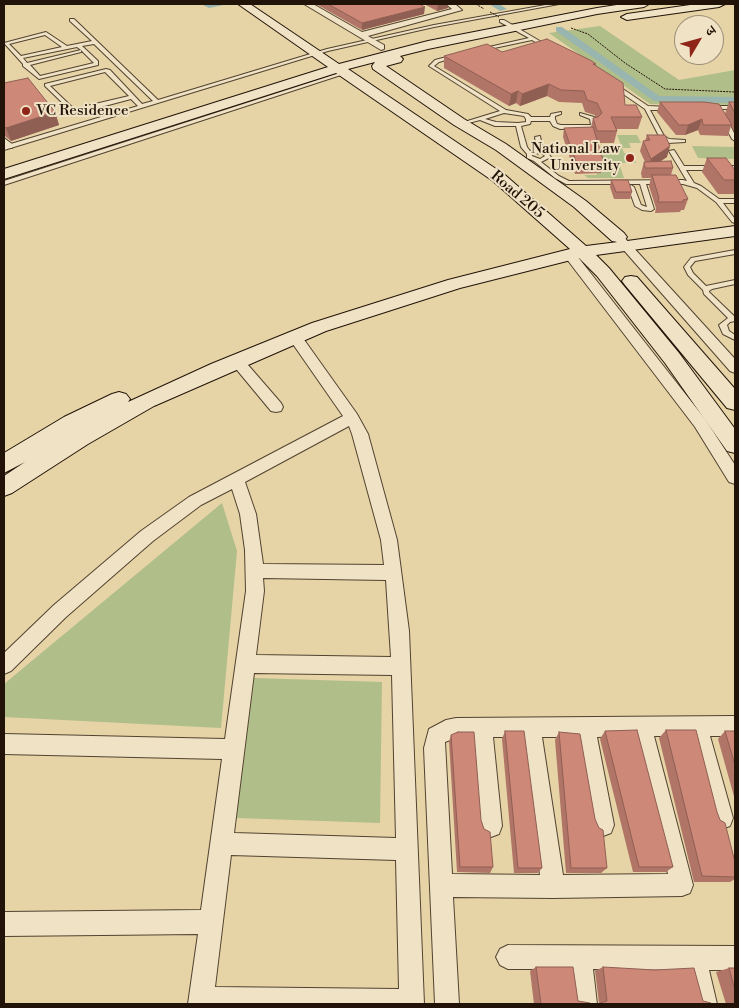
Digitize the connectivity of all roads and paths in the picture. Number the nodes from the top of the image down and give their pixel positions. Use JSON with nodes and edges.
{"nodes":[{"id":1,"x":243,"y":4,"type":"edge"},
{"id":2,"x":257,"y":4,"type":"edge"},
{"id":3,"x":308,"y":4,"type":"edge"},
{"id":4,"x":450,"y":4,"type":"edge"},
{"id":5,"x":514,"y":4,"type":"edge"},
{"id":6,"x":557,"y":4,"type":"edge"},
{"id":7,"x":609,"y":4,"type":"edge"},
{"id":8,"x":644,"y":4,"type":"edge"},
{"id":9,"x":719,"y":4,"type":"edge"},
{"id":10,"x":422,"y":8,"type":"edge"},
{"id":11,"x":524,"y":9,"type":"junction"},
{"id":12,"x":490,"y":12,"type":"dead end"},
{"id":13,"x":437,"y":16,"type":"junction"},
{"id":14,"x":72,"y":20,"type":"dead end"},
{"id":15,"x":512,"y":26,"type":"junction"},
{"id":16,"x":554,"y":28,"type":"junction"},
{"id":17,"x":366,"y":38,"type":"junction"},
{"id":18,"x":95,"y":42,"type":"junction"},
{"id":19,"x":79,"y":46,"type":"junction"},
{"id":20,"x":381,"y":46,"type":"junction"},
{"id":21,"x":63,"y":48,"type":"junction"},
{"id":22,"x":84,"y":50,"type":"junction"},
{"id":23,"x":554,"y":50,"type":"edge"},
{"id":24,"x":477,"y":51,"type":"edge"},
{"id":25,"x":460,"y":55,"type":"edge"},
{"id":26,"x":20,"y":58,"type":"junction"},
{"id":27,"x":334,"y":61,"type":"junction"},
{"id":28,"x":25,"y":65,"type":"junction"},
{"id":29,"x":611,"y":84,"type":"edge"},
{"id":30,"x":735,"y":92,"type":"edge"},
{"id":31,"x":132,"y":97,"type":"junction"},
{"id":32,"x":157,"y":102,"type":"junction"},
{"id":33,"x":141,"y":106,"type":"junction"},
{"id":34,"x":647,"y":108,"type":"junction"},
{"id":35,"x":681,"y":108,"type":"edge"},
{"id":36,"x":708,"y":108,"type":"edge"},
{"id":37,"x":718,"y":108,"type":"junction"},
{"id":38,"x":735,"y":108,"type":"edge"},
{"id":39,"x":504,"y":111,"type":"junction"},
{"id":40,"x":559,"y":114,"type":"dead end"},
{"id":41,"x":582,"y":114,"type":"dead end"},
{"id":42,"x":481,"y":119,"type":"junction"},
{"id":43,"x":552,"y":119,"type":"junction"},
{"id":44,"x":529,"y":120,"type":"junction"},
{"id":45,"x":463,"y":124,"type":"junction"},
{"id":46,"x":518,"y":125,"type":"junction"},
{"id":47,"x":538,"y":137,"type":"dead end"},
{"id":48,"x":735,"y":139,"type":"edge"},
{"id":49,"x":683,"y":141,"type":"dead end"},
{"id":50,"x":5,"y":145,"type":"edge"},
{"id":51,"x":540,"y":151,"type":"junction"},
{"id":52,"x":672,"y":152,"type":"edge"},
{"id":53,"x":529,"y":154,"type":"junction"},
{"id":54,"x":536,"y":161,"type":"junction"},
{"id":55,"x":4,"y":164,"type":"edge"},
{"id":56,"x":682,"y":168,"type":"junction"},
{"id":57,"x":735,"y":168,"type":"edge"},
{"id":58,"x":4,"y":174,"type":"edge"},
{"id":59,"x":642,"y":182,"type":"junction"},
{"id":60,"x":4,"y":183,"type":"edge"},
{"id":61,"x":691,"y":184,"type":"junction"},
{"id":62,"x":631,"y":187,"type":"edge"},
{"id":63,"x":718,"y":201,"type":"junction"},
{"id":64,"x":735,"y":201,"type":"edge"},
{"id":65,"x":735,"y":224,"type":"edge"},
{"id":66,"x":593,"y":243,"type":"junction"},
{"id":67,"x":735,"y":252,"type":"edge"},
{"id":68,"x":735,"y":282,"type":"edge"},
{"id":69,"x":706,"y":290,"type":"junction"},
{"id":70,"x":734,"y":319,"type":"edge"},
{"id":71,"x":728,"y":334,"type":"junction"},
{"id":72,"x":295,"y":337,"type":"junction"},
{"id":73,"x":710,"y":338,"type":"junction"},
{"id":74,"x":735,"y":338,"type":"edge"},
{"id":75,"x":236,"y":361,"type":"junction"},
{"id":76,"x":735,"y":368,"type":"edge"},
{"id":77,"x":735,"y":403,"type":"edge"},
{"id":78,"x":276,"y":407,"type":"dead end"},
{"id":79,"x":352,"y":418,"type":"junction"},
{"id":80,"x":735,"y":445,"type":"edge"},
{"id":81,"x":5,"y":461,"type":"edge"},
{"id":82,"x":24,"y":472,"type":"junction"},
{"id":83,"x":735,"y":478,"type":"edge"},
{"id":84,"x":237,"y":480,"type":"junction"},
{"id":85,"x":4,"y":486,"type":"edge"},
{"id":86,"x":255,"y":571,"type":"junction"},
{"id":87,"x":394,"y":573,"type":"junction"},
{"id":88,"x":245,"y":664,"type":"junction"},
{"id":89,"x":4,"y":665,"type":"edge"},
{"id":90,"x":401,"y":666,"type":"junction"},
{"id":91,"x":697,"y":726,"type":"junction"},
{"id":92,"x":735,"y":726,"type":"edge"},
{"id":93,"x":585,"y":727,"type":"junction"},
{"id":94,"x":642,"y":727,"type":"junction"},
{"id":95,"x":482,"y":728,"type":"junction"},
{"id":96,"x":531,"y":728,"type":"junction"},
{"id":97,"x":4,"y":744,"type":"edge"},
{"id":98,"x":234,"y":748,"type":"junction"},
{"id":99,"x":722,"y":818,"type":"dead end"},
{"id":100,"x":602,"y":825,"type":"dead end"},
{"id":101,"x":491,"y":826,"type":"dead end"},
{"id":102,"x":222,"y":844,"type":"junction"},
{"id":103,"x":407,"y":849,"type":"junction"},
{"id":104,"x":440,"y":885,"type":"junction"},
{"id":105,"x":552,"y":887,"type":"junction"},
{"id":106,"x":212,"y":922,"type":"junction"},
{"id":107,"x":4,"y":924,"type":"edge"},
{"id":108,"x":508,"y":957,"type":"dead end"},
{"id":109,"x":694,"y":957,"type":"junction"},
{"id":110,"x":579,"y":958,"type":"junction"},
{"id":111,"x":735,"y":958,"type":"edge"},
{"id":112,"x":201,"y":1001,"type":"edge"},
{"id":113,"x":412,"y":1003,"type":"edge"},
{"id":114,"x":447,"y":1004,"type":"edge"},
{"id":115,"x":585,"y":1004,"type":"edge"},
{"id":116,"x":705,"y":1004,"type":"edge"}],
"edges":[{"from":1,"to":27,"type":"main road","name":"Road 205"},
{"from":2,"to":27,"type":"main road","name":"Road 205"},
{"from":3,"to":17,"type":"street"},
{"from":4,"to":13,"type":"street"},
{"from":5,"to":11,"type":"lane"},
{"from":6,"to":11,"type":"lane"},
{"from":7,"to":15,"type":"main road"},
{"from":8,"to":15,"type":"main road"},
{"from":9,"to":16,"type":"main road"},
{"from":10,"to":13,"type":"street"},
{"from":11,"to":17,"type":"lane"},
{"from":12,"to":15,"type":"path","bridge":true},
{"from":13,"to":17,"type":"street"},
{"from":14,"to":18,"type":"lane"},
{"from":15,"to":16,"type":"main road"},
{"from":15,"to":20,"type":"main road"},
{"from":15,"to":23,"type":"lane"},
{"from":15,"to":24,"type":"lane"},
{"from":15,"to":27,"type":"main road"},
{"from":15,"to":45,"type":"main road"},
{"from":16,"to":30,"type":"path"},
{"from":17,"to":20,"type":"street"},
{"from":17,"to":27,"type":"lane"},
{"from":18,"to":19,"type":"lane"},
{"from":18,"to":32,"type":"lane"},
{"from":19,"to":21,"type":"lane"},
{"from":19,"to":22,"type":"lane"},
{"from":20,"to":27,"type":"main road"},
{"from":21,"to":26,"type":"lane"},
{"from":21,"to":26,"type":"lane"},
{"from":22,"to":28,"type":"lane"},
{"from":22,"to":28,"type":"lane"},
{"from":25,"to":39,"type":"lane"},
{"from":26,"to":28,"type":"lane"},
{"from":27,"to":32,"type":"lane"},
{"from":27,"to":55,"type":"main road"},
{"from":27,"to":58,"type":"main road"},
{"from":27,"to":60,"type":"lane"},
{"from":27,"to":66,"type":"main road","name":"Road 205"},
{"from":27,"to":66,"type":"main road","name":"Road 205"},
{"from":29,"to":34,"type":"lane"},
{"from":31,"to":31,"type":"lane"},
{"from":31,"to":33,"type":"lane"},
{"from":32,"to":33,"type":"lane"},
{"from":33,"to":50,"type":"lane"},
{"from":34,"to":35,"type":"lane"},
{"from":34,"to":49,"type":"lane"},
{"from":36,"to":37,"type":"lane"},
{"from":37,"to":38,"type":"lane"},
{"from":37,"to":48,"type":"lane"},
{"from":39,"to":42,"type":"lane"},
{"from":39,"to":44,"type":"lane"},
{"from":40,"to":43,"type":"lane"},
{"from":41,"to":43,"type":"lane"},
{"from":42,"to":45,"type":"lane"},
{"from":42,"to":46,"type":"lane"},
{"from":43,"to":44,"type":"lane"},
{"from":44,"to":46,"type":"lane"},
{"from":45,"to":66,"type":"main road"},
{"from":46,"to":53,"type":"lane"},
{"from":47,"to":51,"type":"lane"},
{"from":51,"to":53,"type":"lane"},
{"from":51,"to":54,"type":"lane"},
{"from":52,"to":56,"type":"lane"},
{"from":53,"to":54,"type":"lane"},
{"from":54,"to":59,"type":"lane"},
{"from":56,"to":57,"type":"lane"},
{"from":56,"to":61,"type":"lane"},
{"from":59,"to":61,"type":"lane"},
{"from":59,"to":62,"type":"lane"},
{"from":61,"to":63,"type":"lane"},
{"from":63,"to":64,"type":"lane"},
{"from":63,"to":65,"type":"lane"},
{"from":65,"to":66,"type":"main road"},
{"from":66,"to":72,"type":"main road"},
{"from":66,"to":73,"type":"street"},
{"from":66,"to":77,"type":"main road","name":"Road 205"},
{"from":66,"to":80,"type":"main road","name":"Road 205"},
{"from":66,"to":81,"type":"main road"},
{"from":66,"to":83,"type":"street"},
{"from":67,"to":69,"type":"lane"},
{"from":68,"to":69,"type":"lane"},
{"from":69,"to":70,"type":"lane"},
{"from":70,"to":71,"type":"lane"},
{"from":71,"to":73,"type":"lane"},
{"from":71,"to":74,"type":"lane"},
{"from":72,"to":75,"type":"main road"},
{"from":72,"to":79,"type":"street"},
{"from":73,"to":76,"type":"street"},
{"from":75,"to":78,"type":"street"},
{"from":75,"to":82,"type":"main road"},
{"from":79,"to":84,"type":"street"},
{"from":79,"to":87,"type":"street"},
{"from":81,"to":82,"type":"street"},
{"from":82,"to":85,"type":"main road"},
{"from":84,"to":86,"type":"street"},
{"from":84,"to":89,"type":"street"},
{"from":86,"to":87,"type":"street"},
{"from":86,"to":88,"type":"street"},
{"from":87,"to":90,"type":"street"},
{"from":88,"to":90,"type":"street"},
{"from":88,"to":98,"type":"street"},
{"from":90,"to":103,"type":"street"},
{"from":91,"to":92,"type":"street"},
{"from":91,"to":94,"type":"street"},
{"from":91,"to":99,"type":"street"},
{"from":93,"to":94,"type":"street"},
{"from":93,"to":96,"type":"street"},
{"from":93,"to":100,"type":"street"},
{"from":94,"to":105,"type":"street"},
{"from":95,"to":96,"type":"street"},
{"from":95,"to":101,"type":"street"},
{"from":95,"to":104,"type":"street"},
{"from":96,"to":105,"type":"street"},
{"from":97,"to":98,"type":"street"},
{"from":98,"to":102,"type":"street"},
{"from":102,"to":103,"type":"street"},
{"from":102,"to":106,"type":"street"},
{"from":103,"to":113,"type":"street"},
{"from":104,"to":105,"type":"street"},
{"from":104,"to":114,"type":"street"},
{"from":106,"to":107,"type":"street"},
{"from":106,"to":112,"type":"street"},
{"from":108,"to":110,"type":"street"},
{"from":109,"to":110,"type":"street"},
{"from":109,"to":111,"type":"street"},
{"from":109,"to":116,"type":"street"},
{"from":110,"to":115,"type":"street"},
{"from":112,"to":113,"type":"street"}]}
